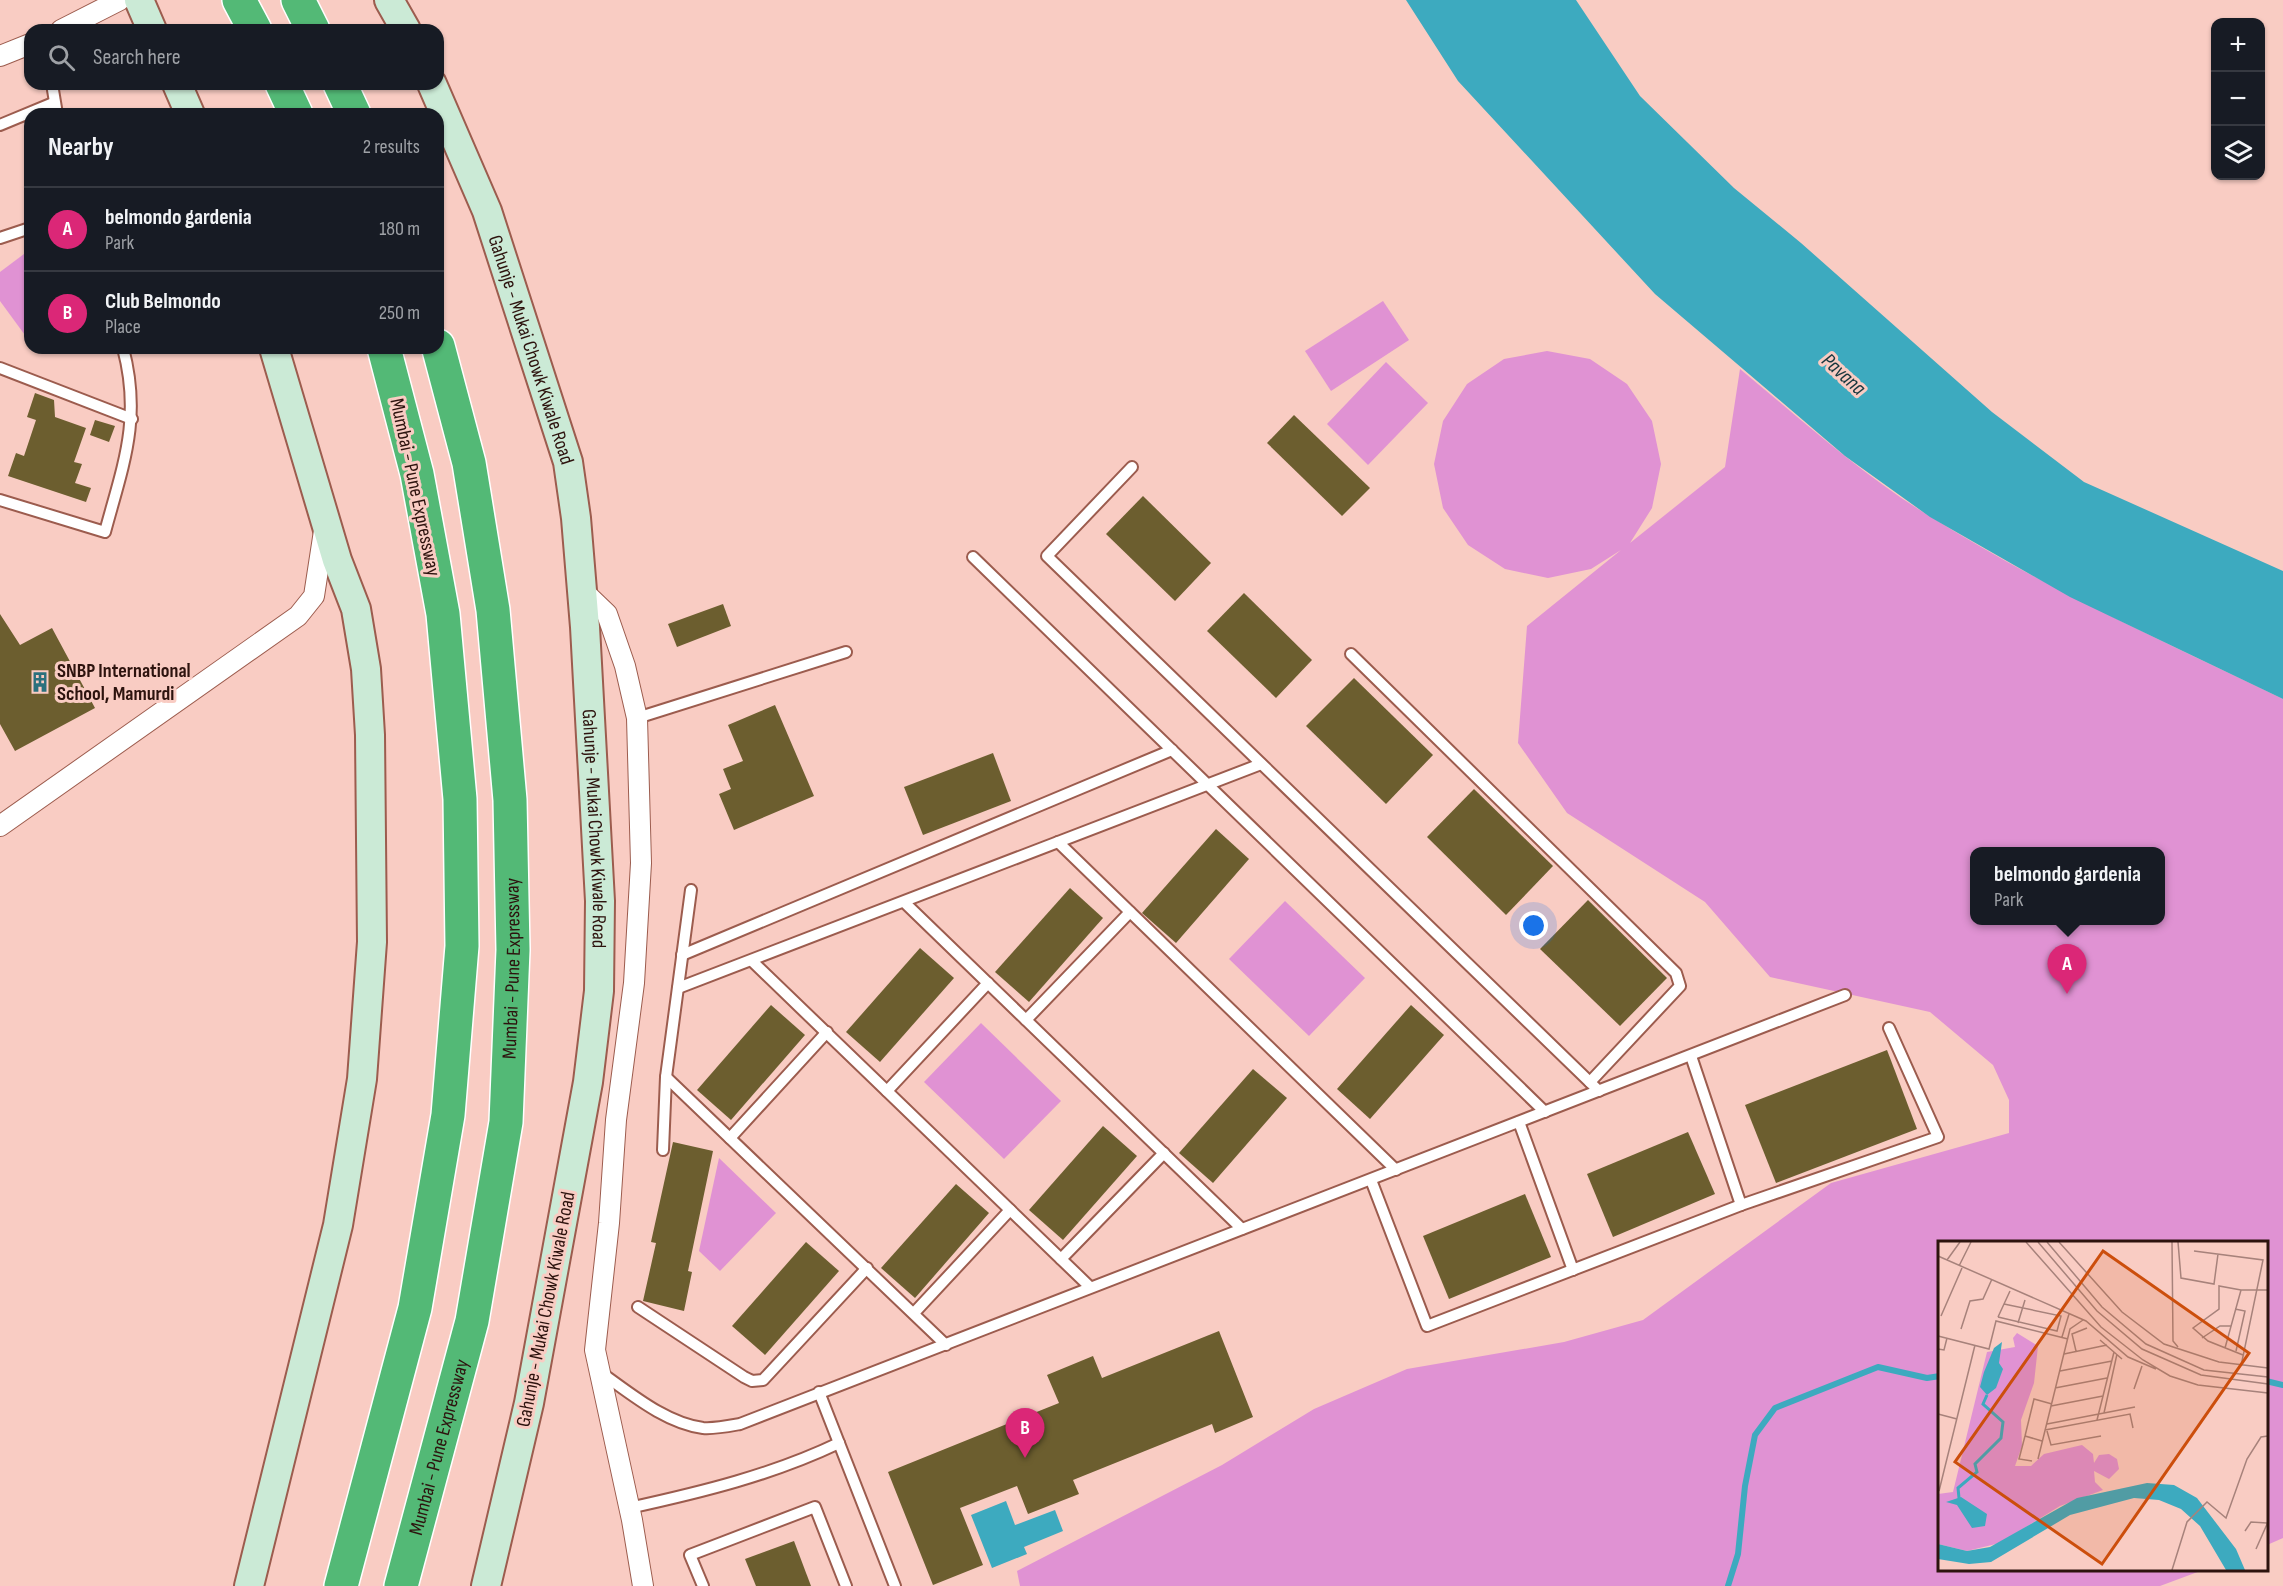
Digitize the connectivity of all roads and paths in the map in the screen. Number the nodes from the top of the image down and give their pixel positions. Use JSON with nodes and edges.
{"nodes":[{"id":1,"x":120,"y":0,"type":"edge"},
{"id":2,"x":139,"y":0,"type":"edge"},
{"id":3,"x":239,"y":0,"type":"edge"},
{"id":4,"x":298,"y":0,"type":"edge"},
{"id":5,"x":389,"y":0,"type":"edge"},
{"id":6,"x":73,"y":24,"type":"edge"},
{"id":7,"x":150,"y":24,"type":"edge"},
{"id":8,"x":252,"y":24,"type":"edge"},
{"id":9,"x":310,"y":24,"type":"edge"},
{"id":10,"x":403,"y":24,"type":"edge"},
{"id":11,"x":24,"y":46,"type":"edge"},
{"id":12,"x":0,"y":56,"type":"edge"},
{"id":13,"x":53,"y":90,"type":"edge"},
{"id":14,"x":180,"y":90,"type":"edge"},
{"id":15,"x":285,"y":90,"type":"edge"},
{"id":16,"x":343,"y":90,"type":"edge"},
{"id":17,"x":435,"y":90,"type":"edge"},
{"id":18,"x":55,"y":108,"type":"edge"},
{"id":19,"x":187,"y":108,"type":"edge"},
{"id":20,"x":294,"y":108,"type":"edge"},
{"id":21,"x":351,"y":108,"type":"edge"},
{"id":22,"x":442,"y":108,"type":"edge"},
{"id":23,"x":444,"y":112,"type":"edge"},
{"id":24,"x":24,"y":118,"type":"edge"},
{"id":25,"x":0,"y":125,"type":"edge"},
{"id":26,"x":24,"y":230,"type":"edge"},
{"id":27,"x":0,"y":238,"type":"edge"},
{"id":28,"x":124,"y":354,"type":"edge"},
{"id":29,"x":276,"y":354,"type":"edge"},
{"id":30,"x":386,"y":354,"type":"edge"},
{"id":31,"x":440,"y":354,"type":"edge"},
{"id":32,"x":0,"y":368,"type":"edge"},
{"id":33,"x":132,"y":419,"type":"junction"},
{"id":34,"x":1132,"y":467,"type":"dead end"},
{"id":35,"x":0,"y":500,"type":"edge"},
{"id":36,"x":325,"y":514,"type":"junction"},
{"id":37,"x":973,"y":556,"type":"dead end"},
{"id":38,"x":582,"y":590,"type":"junction"},
{"id":39,"x":846,"y":652,"type":"dead end"},
{"id":40,"x":1351,"y":654,"type":"dead end"},
{"id":41,"x":637,"y":718,"type":"junction"},
{"id":42,"x":1172,"y":750,"type":"junction"},
{"id":43,"x":1261,"y":764,"type":"junction"},
{"id":44,"x":1208,"y":784,"type":"junction"},
{"id":45,"x":0,"y":826,"type":"edge"},
{"id":46,"x":1058,"y":842,"type":"junction"},
{"id":47,"x":691,"y":890,"type":"dead end"},
{"id":48,"x":904,"y":902,"type":"junction"},
{"id":49,"x":1130,"y":912,"type":"junction"},
{"id":50,"x":682,"y":955,"type":"junction"},
{"id":51,"x":752,"y":961,"type":"junction"},
{"id":52,"x":988,"y":983,"type":"junction"},
{"id":53,"x":678,"y":988,"type":"junction"},
{"id":54,"x":1845,"y":995,"type":"dead end"},
{"id":55,"x":1026,"y":1020,"type":"junction"},
{"id":56,"x":1889,"y":1028,"type":"dead end"},
{"id":57,"x":827,"y":1032,"type":"junction"},
{"id":58,"x":1691,"y":1056,"type":"junction"},
{"id":59,"x":666,"y":1077,"type":"junction"},
{"id":60,"x":1590,"y":1082,"type":"junction"},
{"id":61,"x":887,"y":1091,"type":"junction"},
{"id":62,"x":1599,"y":1091,"type":"junction"},
{"id":63,"x":1545,"y":1112,"type":"junction"},
{"id":64,"x":1519,"y":1122,"type":"junction"},
{"id":65,"x":730,"y":1138,"type":"junction"},
{"id":66,"x":663,"y":1150,"type":"dead end"},
{"id":67,"x":1164,"y":1153,"type":"junction"},
{"id":68,"x":1396,"y":1170,"type":"junction"},
{"id":69,"x":1371,"y":1180,"type":"junction"},
{"id":70,"x":1741,"y":1205,"type":"junction"},
{"id":71,"x":1010,"y":1210,"type":"junction"},
{"id":72,"x":1242,"y":1229,"type":"junction"},
{"id":73,"x":1061,"y":1259,"type":"junction"},
{"id":74,"x":867,"y":1268,"type":"junction"},
{"id":75,"x":1573,"y":1270,"type":"junction"},
{"id":76,"x":1090,"y":1287,"type":"junction"},
{"id":77,"x":638,"y":1307,"type":"dead end"},
{"id":78,"x":914,"y":1313,"type":"junction"},
{"id":79,"x":946,"y":1345,"type":"junction"},
{"id":80,"x":600,"y":1372,"type":"junction"},
{"id":81,"x":819,"y":1392,"type":"junction"},
{"id":82,"x":839,"y":1443,"type":"junction"},
{"id":83,"x":629,"y":1508,"type":"junction"},
{"id":84,"x":249,"y":1586,"type":"edge"},
{"id":85,"x":341,"y":1586,"type":"edge"},
{"id":86,"x":401,"y":1586,"type":"edge"},
{"id":87,"x":486,"y":1586,"type":"edge"},
{"id":88,"x":643,"y":1586,"type":"edge"},
{"id":89,"x":702,"y":1586,"type":"edge"},
{"id":90,"x":846,"y":1586,"type":"edge"},
{"id":91,"x":895,"y":1586,"type":"edge"}],
"edges":[{"from":1,"to":6,"type":"street"},
{"from":2,"to":7,"type":"street"},
{"from":3,"to":8,"type":"highway"},
{"from":4,"to":9,"type":"highway"},
{"from":5,"to":10,"type":"street"},
{"from":11,"to":12,"type":"street"},
{"from":13,"to":18,"type":"lane"},
{"from":14,"to":19,"type":"street"},
{"from":15,"to":20,"type":"highway"},
{"from":16,"to":21,"type":"highway"},
{"from":17,"to":22,"type":"street","name":"Gahunje - Mukai Chowk Kiwale Road"},
{"from":23,"to":38,"type":"street","name":"Gahunje - Mukai Chowk Kiwale Road"},
{"from":24,"to":25,"type":"lane"},
{"from":26,"to":27,"type":"lane"},
{"from":28,"to":33,"type":"lane"},
{"from":29,"to":36,"type":"street"},
{"from":30,"to":85,"type":"highway","name":"Mumbai - Pune Expressway"},
{"from":31,"to":86,"type":"highway","name":"Mumbai - Pune Expressway"},
{"from":32,"to":33,"type":"lane"},
{"from":33,"to":35,"type":"lane"},
{"from":34,"to":43,"type":"lane"},
{"from":36,"to":45,"type":"street"},
{"from":36,"to":84,"type":"street"},
{"from":37,"to":42,"type":"lane"},
{"from":38,"to":41,"type":"street"},
{"from":38,"to":87,"type":"street","name":"Gahunje - Mukai Chowk Kiwale Road"},
{"from":39,"to":41,"type":"lane"},
{"from":40,"to":60,"type":"lane"},
{"from":41,"to":80,"type":"street"},
{"from":42,"to":44,"type":"lane"},
{"from":42,"to":50,"type":"lane"},
{"from":43,"to":44,"type":"lane"},
{"from":43,"to":60,"type":"lane"},
{"from":44,"to":46,"type":"lane"},
{"from":44,"to":63,"type":"lane"},
{"from":46,"to":48,"type":"lane"},
{"from":46,"to":49,"type":"lane"},
{"from":47,"to":50,"type":"lane"},
{"from":48,"to":51,"type":"lane"},
{"from":48,"to":52,"type":"lane"},
{"from":49,"to":55,"type":"lane"},
{"from":49,"to":68,"type":"lane"},
{"from":50,"to":53,"type":"lane"},
{"from":51,"to":53,"type":"lane"},
{"from":51,"to":57,"type":"lane"},
{"from":52,"to":55,"type":"lane"},
{"from":52,"to":61,"type":"lane"},
{"from":53,"to":59,"type":"lane"},
{"from":54,"to":58,"type":"lane"},
{"from":55,"to":67,"type":"lane"},
{"from":56,"to":70,"type":"lane"},
{"from":57,"to":61,"type":"lane"},
{"from":57,"to":65,"type":"lane"},
{"from":58,"to":62,"type":"lane"},
{"from":58,"to":70,"type":"lane"},
{"from":59,"to":65,"type":"lane"},
{"from":59,"to":66,"type":"lane"},
{"from":60,"to":62,"type":"lane"},
{"from":61,"to":71,"type":"lane"},
{"from":62,"to":63,"type":"lane"},
{"from":63,"to":64,"type":"lane"},
{"from":64,"to":68,"type":"lane"},
{"from":64,"to":75,"type":"lane"},
{"from":65,"to":74,"type":"lane"},
{"from":67,"to":72,"type":"lane"},
{"from":67,"to":73,"type":"lane"},
{"from":68,"to":69,"type":"lane"},
{"from":69,"to":72,"type":"lane"},
{"from":69,"to":75,"type":"lane"},
{"from":70,"to":75,"type":"lane"},
{"from":71,"to":73,"type":"lane"},
{"from":71,"to":78,"type":"lane"},
{"from":72,"to":76,"type":"lane"},
{"from":73,"to":76,"type":"lane"},
{"from":74,"to":77,"type":"lane"},
{"from":74,"to":78,"type":"lane"},
{"from":76,"to":79,"type":"lane"},
{"from":78,"to":79,"type":"lane"},
{"from":79,"to":81,"type":"lane"},
{"from":80,"to":81,"type":"lane"},
{"from":80,"to":83,"type":"street"},
{"from":81,"to":82,"type":"lane"},
{"from":82,"to":83,"type":"lane"},
{"from":82,"to":91,"type":"lane"},
{"from":83,"to":88,"type":"street"},
{"from":89,"to":90,"type":"lane"}]}
